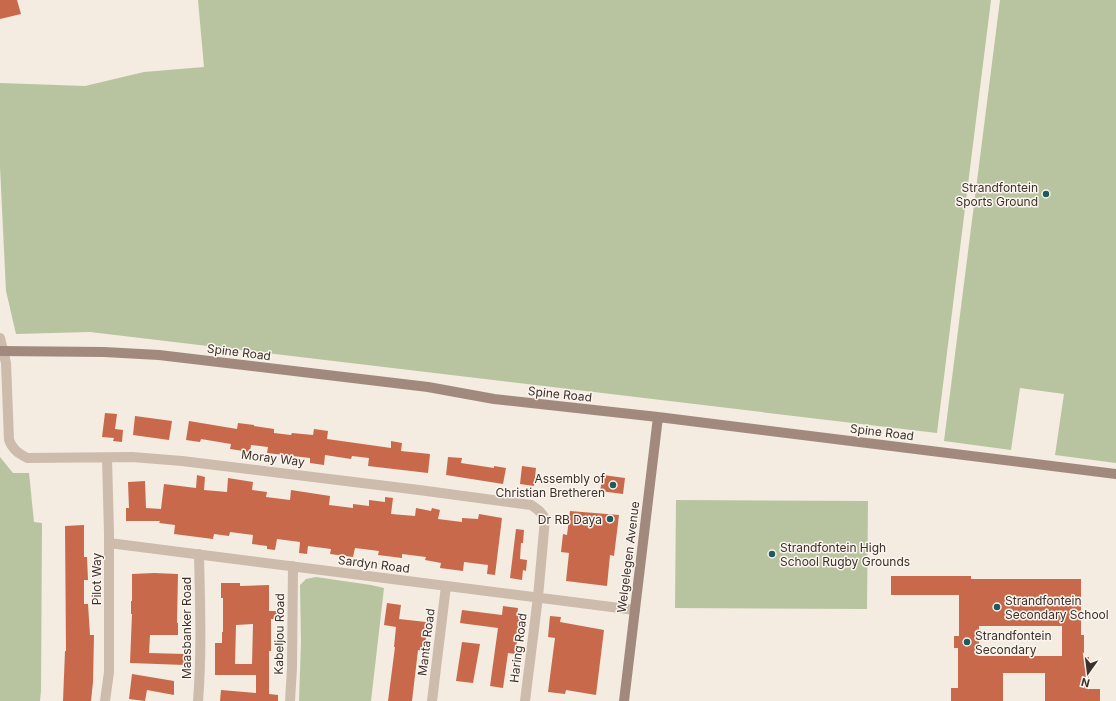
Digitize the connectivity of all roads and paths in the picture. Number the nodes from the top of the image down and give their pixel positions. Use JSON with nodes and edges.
{"nodes":[{"id":1,"x":0,"y":338,"type":"edge"},
{"id":2,"x":2,"y":351,"type":"edge"},
{"id":3,"x":658,"y":417,"type":"junction"},
{"id":4,"x":107,"y":458,"type":"junction"},
{"id":5,"x":1116,"y":474,"type":"edge"},
{"id":6,"x":109,"y":543,"type":"junction"},
{"id":7,"x":199,"y":554,"type":"junction"},
{"id":8,"x":293,"y":566,"type":"junction"},
{"id":9,"x":446,"y":586,"type":"junction"},
{"id":10,"x":538,"y":598,"type":"junction"},
{"id":11,"x":635,"y":610,"type":"junction"},
{"id":12,"x":105,"y":701,"type":"edge"},
{"id":13,"x":198,"y":701,"type":"edge"},
{"id":14,"x":290,"y":701,"type":"edge"},
{"id":15,"x":432,"y":701,"type":"edge"},
{"id":16,"x":525,"y":701,"type":"edge"},
{"id":17,"x":624,"y":701,"type":"edge"}],
"edges":[{"from":1,"to":2,"type":"street","name":"Moray Way"},
{"from":2,"to":3,"type":"main road","name":"Spine Road"},
{"from":2,"to":4,"type":"street","name":"Moray Way"},
{"from":3,"to":5,"type":"main road","name":"Spine Road"},
{"from":3,"to":11,"type":"main road","name":"Welgelegen Avenue"},
{"from":4,"to":6,"type":"street","name":"Pilot Way"},
{"from":4,"to":10,"type":"street","name":"Moray Way"},
{"from":6,"to":7,"type":"street","name":"Sardyn Road"},
{"from":6,"to":12,"type":"street","name":"Pilot Way"},
{"from":7,"to":8,"type":"street","name":"Sardyn Road"},
{"from":7,"to":13,"type":"street","name":"Maasbanker Road"},
{"from":8,"to":9,"type":"street","name":"Sardyn Road"},
{"from":8,"to":14,"type":"street","name":"Kabeljou Road"},
{"from":9,"to":10,"type":"street","name":"Sardyn Road"},
{"from":9,"to":15,"type":"street","name":"Manta Road"},
{"from":10,"to":11,"type":"street","name":"Sardyn Road"},
{"from":10,"to":16,"type":"street","name":"Haring Road"},
{"from":11,"to":17,"type":"main road","name":"Welgelegen Avenue"}]}
